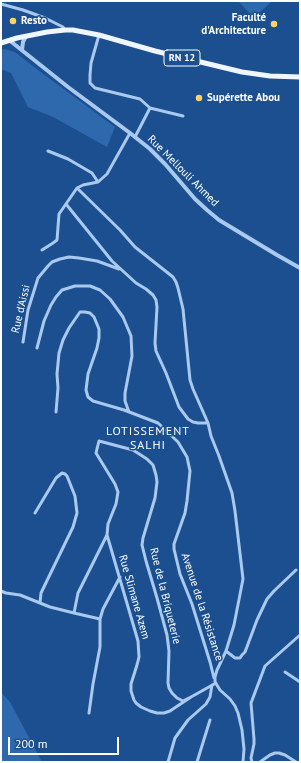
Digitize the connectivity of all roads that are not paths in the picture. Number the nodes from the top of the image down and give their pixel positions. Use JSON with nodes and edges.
{"nodes":[{"id":1,"x":1,"y":4,"type":"edge"},
{"id":2,"x":65,"y":30,"type":"junction"},
{"id":3,"x":99,"y":35,"type":"junction"},
{"id":4,"x":26,"y":36,"type":"junction"},
{"id":5,"x":17,"y":38,"type":"junction"},
{"id":6,"x":5,"y":42,"type":"edge"},
{"id":7,"x":22,"y":49,"type":"junction"},
{"id":8,"x":300,"y":77,"type":"edge"},
{"id":9,"x":150,"y":108,"type":"junction"},
{"id":10,"x":183,"y":116,"type":"dead end"},
{"id":11,"x":130,"y":133,"type":"junction"},
{"id":12,"x":135,"y":137,"type":"junction"},
{"id":13,"x":48,"y":151,"type":"dead end"},
{"id":14,"x":98,"y":182,"type":"junction"},
{"id":15,"x":77,"y":188,"type":"junction"},
{"id":16,"x":66,"y":204,"type":"junction"},
{"id":17,"x":42,"y":250,"type":"dead end"},
{"id":18,"x":300,"y":268,"type":"edge"},
{"id":19,"x":121,"y":270,"type":"junction"},
{"id":20,"x":23,"y":342,"type":"dead end"},
{"id":21,"x":37,"y":348,"type":"dead end"},
{"id":22,"x":56,"y":412,"type":"dead end"},
{"id":23,"x":129,"y":412,"type":"junction"},
{"id":24,"x":208,"y":423,"type":"junction"},
{"id":25,"x":98,"y":441,"type":"joint"},
{"id":26,"x":35,"y":513,"type":"dead end"},
{"id":27,"x":107,"y":535,"type":"junction"},
{"id":28,"x":296,"y":570,"type":"dead end"},
{"id":29,"x":120,"y":577,"type":"junction"},
{"id":30,"x":1,"y":591,"type":"edge"},
{"id":31,"x":40,"y":603,"type":"junction"},
{"id":32,"x":74,"y":613,"type":"junction"},
{"id":33,"x":100,"y":619,"type":"junction"},
{"id":34,"x":300,"y":635,"type":"edge"},
{"id":35,"x":226,"y":651,"type":"junction"},
{"id":36,"x":285,"y":672,"type":"dead end"},
{"id":37,"x":216,"y":682,"type":"junction"},
{"id":38,"x":300,"y":682,"type":"edge"},
{"id":39,"x":212,"y":685,"type":"junction"},
{"id":40,"x":191,"y":697,"type":"junction"},
{"id":41,"x":89,"y":713,"type":"dead end"},
{"id":42,"x":210,"y":720,"type":"dead end"},
{"id":43,"x":168,"y":762,"type":"edge"},
{"id":44,"x":197,"y":762,"type":"edge"},
{"id":45,"x":243,"y":762,"type":"edge"},
{"id":46,"x":252,"y":762,"type":"edge"},
{"id":47,"x":260,"y":762,"type":"edge"},
{"id":48,"x":296,"y":762,"type":"edge"}],
"edges":[{"from":1,"to":2,"type":"street"},
{"from":2,"to":3,"type":"main road","number":"RN 12"},
{"from":2,"to":4,"type":"main road","number":"RN 12"},
{"from":3,"to":8,"type":"main road","number":"RN 12"},
{"from":3,"to":9,"type":"street"},
{"from":4,"to":5,"type":"main road","number":"RN 12"},
{"from":4,"to":7,"type":"street"},
{"from":5,"to":6,"type":"main road","number":"RN 12"},
{"from":5,"to":7,"type":"street"},
{"from":6,"to":7,"type":"street","name":"Rue Mellouli Ahmed"},
{"from":7,"to":11,"type":"street","name":"Rue Mellouli Ahmed"},
{"from":9,"to":10,"type":"street"},
{"from":9,"to":12,"type":"street"},
{"from":11,"to":12,"type":"street","name":"Rue Mellouli Ahmed"},
{"from":11,"to":14,"type":"street"},
{"from":12,"to":18,"type":"street","name":"Rue Mellouli Ahmed"},
{"from":13,"to":14,"type":"street"},
{"from":14,"to":15,"type":"street"},
{"from":15,"to":16,"type":"street"},
{"from":15,"to":24,"type":"street"},
{"from":16,"to":17,"type":"street"},
{"from":16,"to":19,"type":"street"},
{"from":19,"to":20,"type":"street","name":"Rue d'Aissi"},
{"from":19,"to":24,"type":"street"},
{"from":21,"to":23,"type":"street"},
{"from":22,"to":23,"type":"street","name":"Avenue de la Résistance"},
{"from":23,"to":37,"type":"street","name":"Avenue de la Résistance"},
{"from":24,"to":35,"type":"street"},
{"from":25,"to":27,"type":"street","name":"Rue Slimane Azem"},
{"from":25,"to":40,"type":"street","name":"Rue de la Briqueterie"},
{"from":26,"to":31,"type":"street"},
{"from":27,"to":29,"type":"street","name":"Rue Slimane Azem"},
{"from":27,"to":32,"type":"street"},
{"from":28,"to":35,"type":"street"},
{"from":29,"to":33,"type":"street"},
{"from":29,"to":40,"type":"street","name":"Rue Slimane Azem"},
{"from":30,"to":31,"type":"street"},
{"from":31,"to":32,"type":"street"},
{"from":32,"to":33,"type":"street"},
{"from":33,"to":41,"type":"street"},
{"from":34,"to":46,"type":"street"},
{"from":35,"to":37,"type":"street"},
{"from":36,"to":38,"type":"street"},
{"from":37,"to":39,"type":"street"},
{"from":37,"to":45,"type":"street"},
{"from":39,"to":40,"type":"street"},
{"from":39,"to":43,"type":"street"},
{"from":42,"to":44,"type":"street"},
{"from":47,"to":48,"type":"street"}]}
